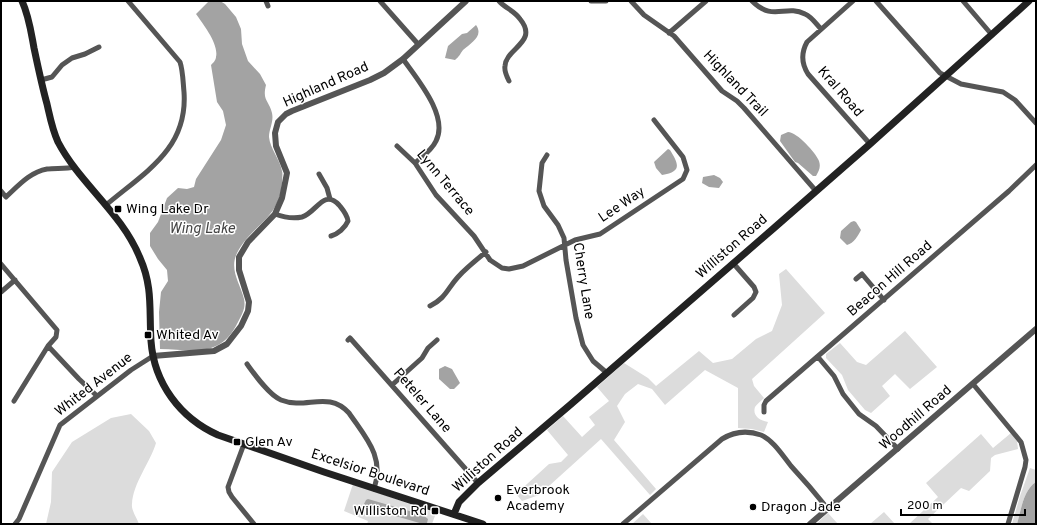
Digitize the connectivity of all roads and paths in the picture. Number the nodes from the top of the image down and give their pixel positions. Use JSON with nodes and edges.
{"nodes":[{"id":1,"x":128,"y":1,"type":"edge"},
{"id":2,"x":380,"y":1,"type":"edge"},
{"id":3,"x":466,"y":1,"type":"edge"},
{"id":4,"x":499,"y":1,"type":"edge"},
{"id":5,"x":591,"y":1,"type":"edge"},
{"id":6,"x":606,"y":1,"type":"edge"},
{"id":7,"x":631,"y":1,"type":"edge"},
{"id":8,"x":706,"y":1,"type":"edge"},
{"id":9,"x":752,"y":1,"type":"edge"},
{"id":10,"x":853,"y":1,"type":"edge"},
{"id":11,"x":876,"y":1,"type":"edge"},
{"id":12,"x":963,"y":1,"type":"edge"},
{"id":13,"x":1029,"y":1,"type":"edge"},
{"id":14,"x":24,"y":2,"type":"edge"},
{"id":15,"x":821,"y":29,"type":"junction"},
{"id":16,"x":670,"y":33,"type":"junction"},
{"id":17,"x":992,"y":35,"type":"junction"},
{"id":18,"x":418,"y":44,"type":"junction"},
{"id":19,"x":99,"y":48,"type":"dead end"},
{"id":20,"x":402,"y":59,"type":"junction"},
{"id":21,"x":946,"y":76,"type":"junction"},
{"id":22,"x":41,"y":80,"type":"junction"},
{"id":23,"x":509,"y":81,"type":"dead end"},
{"id":24,"x":654,"y":120,"type":"dead end"},
{"id":25,"x":1036,"y":124,"type":"edge"},
{"id":26,"x":870,"y":144,"type":"junction"},
{"id":27,"x":397,"y":146,"type":"dead end"},
{"id":28,"x":547,"y":155,"type":"dead end"},
{"id":29,"x":415,"y":163,"type":"junction"},
{"id":30,"x":1036,"y":165,"type":"edge"},
{"id":31,"x":75,"y":168,"type":"junction"},
{"id":32,"x":319,"y":174,"type":"dead end"},
{"id":33,"x":1,"y":191,"type":"edge"},
{"id":34,"x":816,"y":191,"type":"junction"},
{"id":35,"x":330,"y":199,"type":"junction"},
{"id":36,"x":106,"y":205,"type":"junction"},
{"id":37,"x":274,"y":214,"type":"junction"},
{"id":38,"x":331,"y":236,"type":"dead end"},
{"id":39,"x":474,"y":236,"type":"joint"},
{"id":40,"x":565,"y":245,"type":"junction"},
{"id":41,"x":486,"y":252,"type":"junction"},
{"id":42,"x":733,"y":263,"type":"junction"},
{"id":43,"x":1,"y":264,"type":"edge"},
{"id":44,"x":856,"y":279,"type":"dead end"},
{"id":45,"x":15,"y":280,"type":"junction"},
{"id":46,"x":1,"y":292,"type":"edge"},
{"id":47,"x":884,"y":300,"type":"junction"},
{"id":48,"x":430,"y":306,"type":"dead end"},
{"id":49,"x":734,"y":315,"type":"dead end"},
{"id":50,"x":1036,"y":329,"type":"edge"},
{"id":51,"x":348,"y":340,"type":"dead end"},
{"id":52,"x":437,"y":340,"type":"dead end"},
{"id":53,"x":48,"y":346,"type":"junction"},
{"id":54,"x":153,"y":356,"type":"junction"},
{"id":55,"x":818,"y":357,"type":"junction"},
{"id":56,"x":247,"y":364,"type":"dead end"},
{"id":57,"x":607,"y":372,"type":"junction"},
{"id":58,"x":973,"y":384,"type":"junction"},
{"id":59,"x":392,"y":385,"type":"junction"},
{"id":60,"x":97,"y":396,"type":"junction"},
{"id":61,"x":14,"y":401,"type":"dead end"},
{"id":62,"x":764,"y":412,"type":"dead end"},
{"id":63,"x":244,"y":444,"type":"junction"},
{"id":64,"x":898,"y":449,"type":"junction"},
{"id":65,"x":478,"y":483,"type":"junction"},
{"id":66,"x":374,"y":489,"type":"junction"},
{"id":67,"x":828,"y":508,"type":"junction"},
{"id":68,"x":454,"y":514,"type":"junction"},
{"id":69,"x":15,"y":524,"type":"edge"},
{"id":70,"x":254,"y":524,"type":"edge"},
{"id":71,"x":483,"y":524,"type":"edge"},
{"id":72,"x":623,"y":524,"type":"edge"},
{"id":73,"x":810,"y":524,"type":"edge"},
{"id":74,"x":1008,"y":524,"type":"edge"}],
"edges":[{"from":1,"to":36,"type":"street"},
{"from":2,"to":18,"type":"street"},
{"from":3,"to":18,"type":"street","name":"Highland Road"},
{"from":4,"to":23,"type":"street"},
{"from":5,"to":6,"type":"street"},
{"from":7,"to":16,"type":"street","name":"Highland Trail"},
{"from":8,"to":16,"type":"street"},
{"from":9,"to":15,"type":"street"},
{"from":10,"to":15,"type":"street","name":"Kral Road"},
{"from":11,"to":21,"type":"street"},
{"from":12,"to":17,"type":"street"},
{"from":13,"to":17,"type":"main road","name":"Williston Road"},
{"from":14,"to":22,"type":"main road","name":"Excelsior Boulevard"},
{"from":15,"to":26,"type":"street","name":"Kral Road"},
{"from":16,"to":34,"type":"street","name":"Highland Trail"},
{"from":17,"to":21,"type":"main road","name":"Williston Road"},
{"from":18,"to":20,"type":"street","name":"Highland Road"},
{"from":19,"to":22,"type":"street"},
{"from":20,"to":29,"type":"street"},
{"from":20,"to":37,"type":"street","name":"Highland Road"},
{"from":21,"to":25,"type":"street"},
{"from":21,"to":26,"type":"main road","name":"Williston Road"},
{"from":22,"to":31,"type":"main road","name":"Excelsior Boulevard"},
{"from":24,"to":40,"type":"street","name":"Lee Way"},
{"from":26,"to":34,"type":"main road","name":"Williston Road"},
{"from":27,"to":29,"type":"street","name":"Lynn Terrace"},
{"from":28,"to":40,"type":"street","name":"Cherry Lane"},
{"from":29,"to":39,"type":"street","name":"Lynn Terrace"},
{"from":30,"to":47,"type":"street","name":"Beacon Hill Road"},
{"from":31,"to":33,"type":"street"},
{"from":31,"to":36,"type":"main road","name":"Excelsior Boulevard"},
{"from":32,"to":35,"type":"street"},
{"from":34,"to":42,"type":"main road","name":"Williston Road"},
{"from":35,"to":37,"type":"street"},
{"from":35,"to":38,"type":"street"},
{"from":36,"to":54,"type":"main road","name":"Excelsior Boulevard"},
{"from":37,"to":54,"type":"street","name":"Highland Road"},
{"from":39,"to":41,"type":"street","name":"Lee Way"},
{"from":40,"to":41,"type":"street","name":"Lee Way"},
{"from":40,"to":57,"type":"street","name":"Cherry Lane"},
{"from":41,"to":48,"type":"street"},
{"from":42,"to":49,"type":"street"},
{"from":42,"to":57,"type":"main road","name":"Williston Road"},
{"from":43,"to":45,"type":"street"},
{"from":44,"to":47,"type":"street"},
{"from":45,"to":46,"type":"street"},
{"from":45,"to":53,"type":"street"},
{"from":47,"to":55,"type":"street","name":"Beacon Hill Road"},
{"from":50,"to":58,"type":"street","name":"Woodhill Road"},
{"from":51,"to":59,"type":"street","name":"Peteler Lane"},
{"from":52,"to":59,"type":"street"},
{"from":53,"to":60,"type":"street"},
{"from":53,"to":61,"type":"street"},
{"from":54,"to":60,"type":"street","name":"Whited Avenue"},
{"from":54,"to":63,"type":"main road","name":"Excelsior Boulevard"},
{"from":55,"to":62,"type":"street","name":"Beacon Hill Road"},
{"from":55,"to":64,"type":"street"},
{"from":56,"to":66,"type":"street"},
{"from":57,"to":65,"type":"main road","name":"Williston Road"},
{"from":58,"to":64,"type":"street","name":"Woodhill Road"},
{"from":58,"to":74,"type":"street"},
{"from":59,"to":65,"type":"street","name":"Peteler Lane"},
{"from":60,"to":69,"type":"street","name":"Whited Avenue"},
{"from":63,"to":66,"type":"main road","name":"Excelsior Boulevard"},
{"from":63,"to":70,"type":"street"},
{"from":64,"to":67,"type":"street","name":"Woodhill Road"},
{"from":65,"to":68,"type":"main road","name":"Williston Road"},
{"from":66,"to":68,"type":"main road","name":"Excelsior Boulevard"},
{"from":67,"to":72,"type":"street"},
{"from":67,"to":73,"type":"street","name":"Woodhill Road"},
{"from":68,"to":71,"type":"main road","name":"Excelsior Boulevard"}]}
